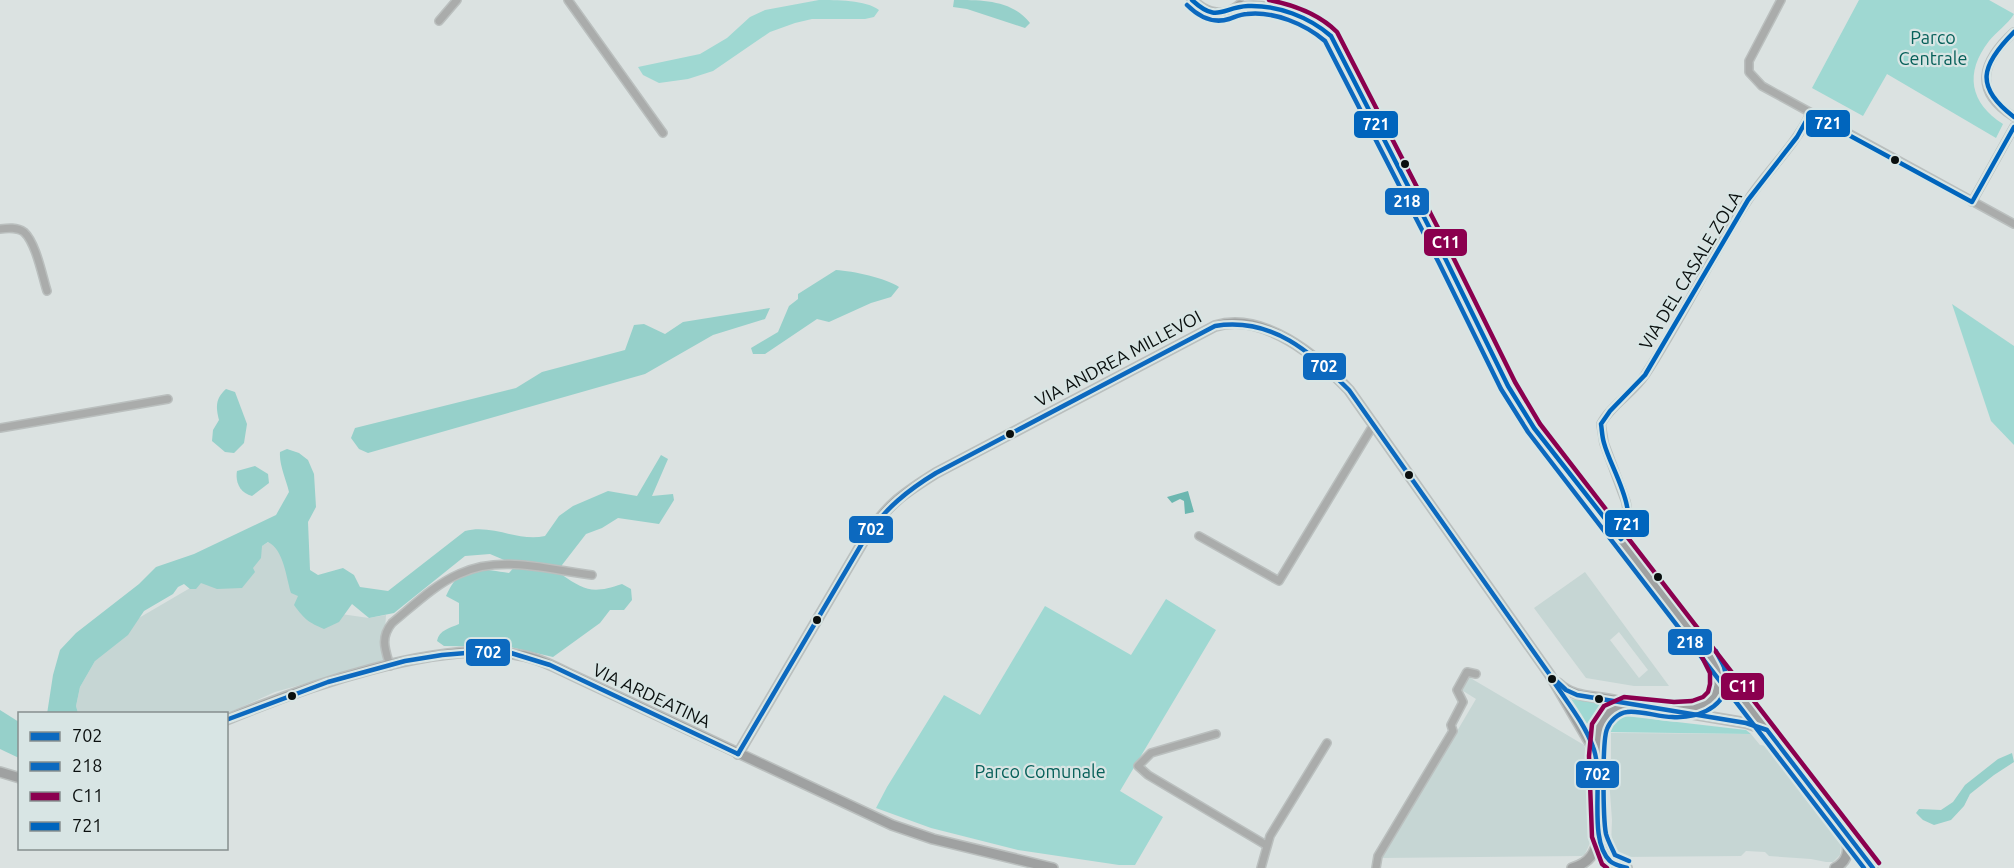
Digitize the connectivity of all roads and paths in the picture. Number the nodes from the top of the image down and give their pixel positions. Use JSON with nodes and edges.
{"nodes":[{"id":1,"x":457,"y":0,"type":"edge"},
{"id":2,"x":568,"y":0,"type":"edge"},
{"id":3,"x":1192,"y":0,"type":"edge"},
{"id":4,"x":1245,"y":0,"type":"edge"},
{"id":5,"x":1272,"y":0,"type":"edge"},
{"id":6,"x":1781,"y":0,"type":"edge"},
{"id":7,"x":1237,"y":8,"type":"junction"},
{"id":8,"x":1289,"y":13,"type":"junction"},
{"id":9,"x":439,"y":21,"type":"dead end"},
{"id":10,"x":2014,"y":32,"type":"edge"},
{"id":11,"x":1810,"y":114,"type":"junction"},
{"id":12,"x":2014,"y":117,"type":"edge"},
{"id":13,"x":2014,"y":127,"type":"edge"},
{"id":14,"x":663,"y":133,"type":"dead end"},
{"id":15,"x":1972,"y":202,"type":"junction"},
{"id":16,"x":2014,"y":224,"type":"edge"},
{"id":17,"x":0,"y":229,"type":"edge"},
{"id":18,"x":47,"y":291,"type":"dead end"},
{"id":19,"x":168,"y":399,"type":"dead end"},
{"id":20,"x":1374,"y":424,"type":"junction"},
{"id":21,"x":0,"y":428,"type":"edge"},
{"id":22,"x":1199,"y":536,"type":"dead end"},
{"id":23,"x":1621,"y":540,"type":"junction"},
{"id":24,"x":592,"y":575,"type":"dead end"},
{"id":25,"x":1711,"y":657,"type":"junction"},
{"id":26,"x":390,"y":666,"type":"junction"},
{"id":27,"x":1476,"y":674,"type":"dead end"},
{"id":28,"x":1550,"y":675,"type":"junction"},
{"id":29,"x":1626,"y":704,"type":"junction"},
{"id":30,"x":1674,"y":710,"type":"junction"},
{"id":31,"x":228,"y":719,"type":"edge"},
{"id":32,"x":1767,"y":730,"type":"junction"},
{"id":33,"x":1216,"y":734,"type":"dead end"},
{"id":34,"x":1327,"y":743,"type":"dead end"},
{"id":35,"x":738,"y":754,"type":"junction"},
{"id":36,"x":1596,"y":756,"type":"junction"},
{"id":37,"x":0,"y":772,"type":"edge"},
{"id":38,"x":18,"y":777,"type":"edge"},
{"id":39,"x":1842,"y":828,"type":"junction"},
{"id":40,"x":1599,"y":836,"type":"junction"},
{"id":41,"x":1266,"y":844,"type":"junction"},
{"id":42,"x":1053,"y":868,"type":"edge"},
{"id":43,"x":1261,"y":868,"type":"edge"},
{"id":44,"x":1376,"y":868,"type":"edge"},
{"id":45,"x":1572,"y":868,"type":"edge"},
{"id":46,"x":1627,"y":868,"type":"edge"},
{"id":47,"x":1835,"y":868,"type":"edge"},
{"id":48,"x":1873,"y":868,"type":"edge"}],
"edges":[{"from":1,"to":9,"type":"street"},
{"from":2,"to":14,"type":"street"},
{"from":3,"to":7,"type":"street"},
{"from":4,"to":7,"type":"street"},
{"from":5,"to":8,"type":"street"},
{"from":6,"to":11,"type":"street"},
{"from":7,"to":8,"type":"street"},
{"from":8,"to":23,"type":"street"},
{"from":10,"to":12,"type":"street"},
{"from":11,"to":15,"type":"street"},
{"from":11,"to":23,"type":"street","name":"VIA DEL CASALE ZOLA"},
{"from":13,"to":15,"type":"street"},
{"from":15,"to":16,"type":"street"},
{"from":17,"to":18,"type":"street"},
{"from":19,"to":21,"type":"street"},
{"from":20,"to":22,"type":"street"},
{"from":20,"to":28,"type":"street","name":"VIA ANDREA MILLEVOI"},
{"from":20,"to":35,"type":"street","name":"VIA ANDREA MILLEVOI"},
{"from":23,"to":25,"type":"street"},
{"from":24,"to":26,"type":"street"},
{"from":25,"to":30,"type":"street"},
{"from":25,"to":32,"type":"street"},
{"from":26,"to":31,"type":"street","name":"VIA ARDEATINA"},
{"from":26,"to":35,"type":"street","name":"VIA ARDEATINA"},
{"from":27,"to":44,"type":"street"},
{"from":28,"to":29,"type":"street"},
{"from":28,"to":36,"type":"street","name":"VIA ANDREA MILLEVOI"},
{"from":29,"to":30,"type":"street"},
{"from":29,"to":36,"type":"street"},
{"from":30,"to":32,"type":"street"},
{"from":32,"to":39,"type":"street"},
{"from":33,"to":41,"type":"street"},
{"from":34,"to":41,"type":"street"},
{"from":35,"to":42,"type":"street","name":"VIA ARDEATINA"},
{"from":36,"to":40,"type":"street","name":"VIA ANDREA MILLEVOI"},
{"from":37,"to":38,"type":"street"},
{"from":39,"to":47,"type":"street"},
{"from":39,"to":48,"type":"street"},
{"from":40,"to":45,"type":"street"},
{"from":40,"to":46,"type":"street"},
{"from":41,"to":43,"type":"street"}]}
